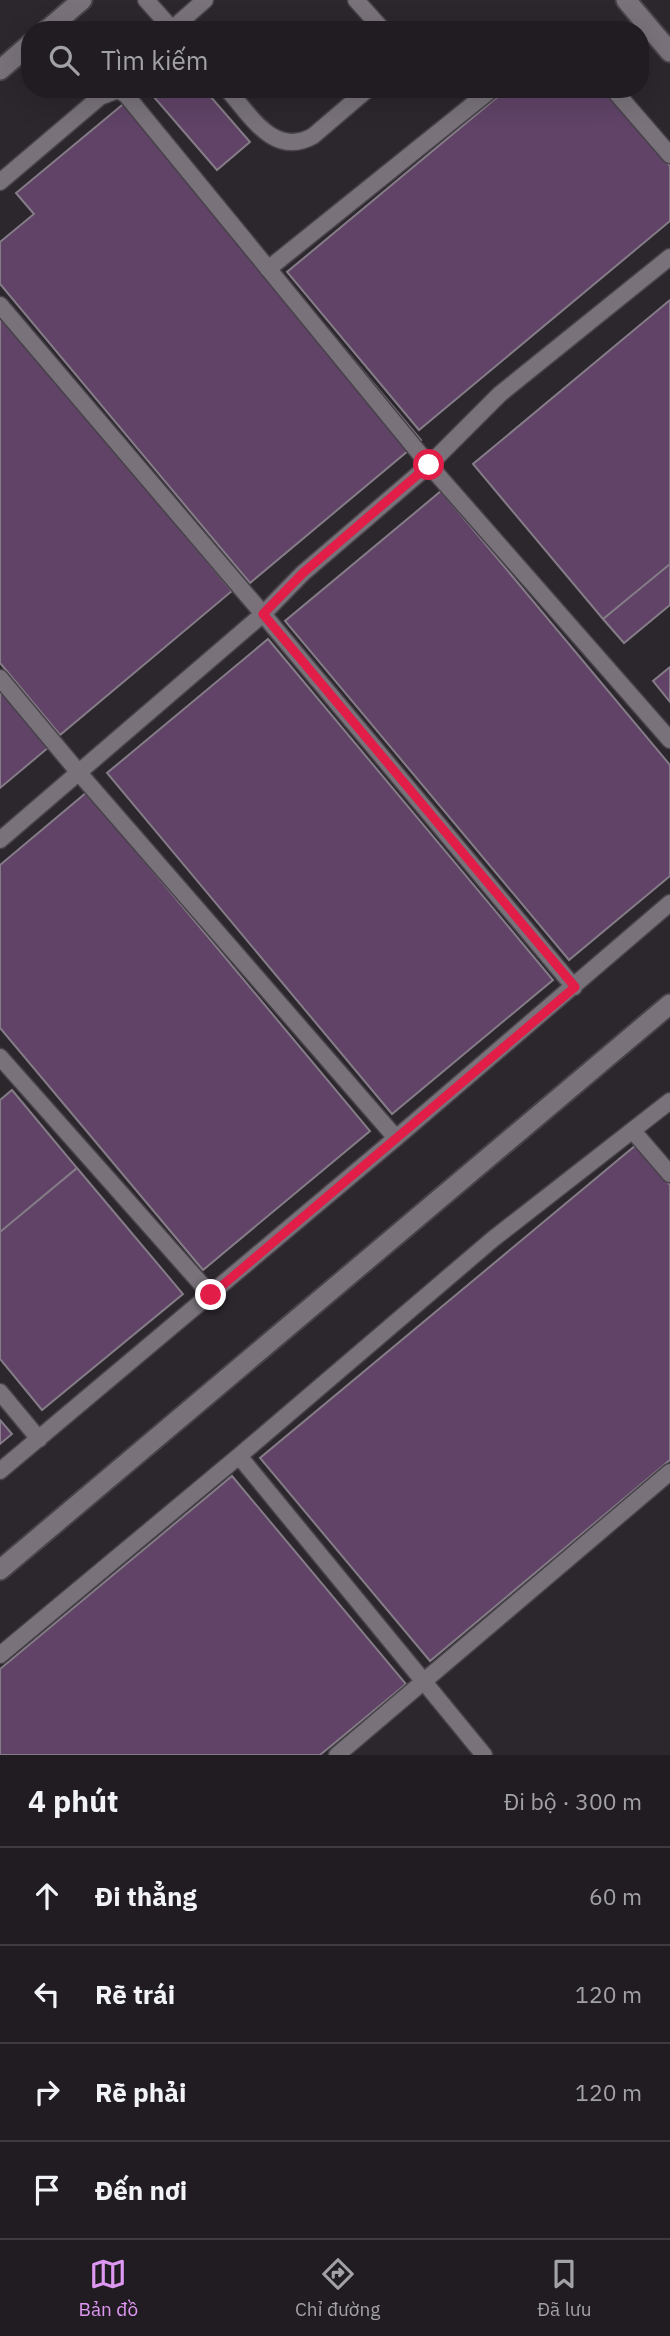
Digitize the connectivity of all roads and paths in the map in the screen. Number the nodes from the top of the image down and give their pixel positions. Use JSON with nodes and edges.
{"nodes":[{"id":1,"x":82,"y":0,"type":"edge"},
{"id":2,"x":146,"y":0,"type":"edge"},
{"id":3,"x":205,"y":0,"type":"edge"},
{"id":4,"x":356,"y":0,"type":"edge"},
{"id":5,"x":626,"y":0,"type":"edge"},
{"id":6,"x":58,"y":21,"type":"edge"},
{"id":7,"x":166,"y":21,"type":"edge"},
{"id":8,"x":182,"y":21,"type":"edge"},
{"id":9,"x":375,"y":21,"type":"edge"},
{"id":10,"x":644,"y":21,"type":"edge"},
{"id":11,"x":649,"y":27,"type":"edge"},
{"id":12,"x":21,"y":52,"type":"edge"},
{"id":13,"x":670,"y":52,"type":"edge"},
{"id":14,"x":0,"y":69,"type":"edge"},
{"id":15,"x":99,"y":98,"type":"edge"},
{"id":16,"x":128,"y":98,"type":"edge"},
{"id":17,"x":235,"y":98,"type":"edge"},
{"id":18,"x":357,"y":98,"type":"edge"},
{"id":19,"x":481,"y":98,"type":"edge"},
{"id":20,"x":621,"y":98,"type":"edge"},
{"id":21,"x":670,"y":156,"type":"edge"},
{"id":22,"x":0,"y":182,"type":"edge"},
{"id":23,"x":670,"y":257,"type":"edge"},
{"id":24,"x":268,"y":268,"type":"junction"},
{"id":25,"x":0,"y":305,"type":"edge"},
{"id":26,"x":429,"y":465,"type":"junction"},
{"id":27,"x":263,"y":614,"type":"junction"},
{"id":28,"x":0,"y":678,"type":"edge"},
{"id":29,"x":670,"y":740,"type":"edge"},
{"id":30,"x":80,"y":774,"type":"junction"},
{"id":31,"x":0,"y":840,"type":"edge"},
{"id":32,"x":670,"y":903,"type":"edge"},
{"id":33,"x":575,"y":987,"type":"junction"},
{"id":34,"x":670,"y":1004,"type":"edge"},
{"id":35,"x":0,"y":1057,"type":"edge"},
{"id":36,"x":670,"y":1101,"type":"edge"},
{"id":37,"x":633,"y":1132,"type":"junction"},
{"id":38,"x":396,"y":1138,"type":"junction"},
{"id":39,"x":670,"y":1174,"type":"edge"},
{"id":40,"x":211,"y":1295,"type":"junction"},
{"id":41,"x":0,"y":1392,"type":"edge"},
{"id":42,"x":39,"y":1439,"type":"junction"},
{"id":43,"x":239,"y":1456,"type":"junction"},
{"id":44,"x":0,"y":1471,"type":"edge"},
{"id":45,"x":670,"y":1472,"type":"edge"},
{"id":46,"x":0,"y":1570,"type":"edge"},
{"id":47,"x":0,"y":1655,"type":"edge"},
{"id":48,"x":424,"y":1681,"type":"junction"},
{"id":49,"x":337,"y":1755,"type":"edge"},
{"id":50,"x":484,"y":1755,"type":"edge"}],
"edges":[{"from":1,"to":6,"type":"street"},
{"from":2,"to":7,"type":"lane"},
{"from":3,"to":8,"type":"lane"},
{"from":4,"to":9,"type":"lane"},
{"from":5,"to":10,"type":"street"},
{"from":11,"to":13,"type":"street"},
{"from":12,"to":14,"type":"street"},
{"from":15,"to":22,"type":"lane"},
{"from":16,"to":24,"type":"lane"},
{"from":17,"to":18,"type":"lane"},
{"from":19,"to":24,"type":"lane"},
{"from":20,"to":21,"type":"lane"},
{"from":23,"to":26,"type":"lane"},
{"from":24,"to":26,"type":"lane"},
{"from":25,"to":27,"type":"lane"},
{"from":26,"to":27,"type":"lane"},
{"from":26,"to":29,"type":"lane"},
{"from":27,"to":30,"type":"lane"},
{"from":27,"to":33,"type":"lane"},
{"from":28,"to":30,"type":"lane"},
{"from":30,"to":31,"type":"lane"},
{"from":30,"to":38,"type":"lane"},
{"from":32,"to":33,"type":"lane"},
{"from":33,"to":38,"type":"lane"},
{"from":34,"to":46,"type":"street"},
{"from":35,"to":40,"type":"lane"},
{"from":36,"to":37,"type":"lane"},
{"from":37,"to":39,"type":"lane"},
{"from":37,"to":43,"type":"lane"},
{"from":38,"to":40,"type":"lane"},
{"from":40,"to":42,"type":"lane"},
{"from":41,"to":42,"type":"lane"},
{"from":42,"to":44,"type":"lane"},
{"from":43,"to":47,"type":"lane"},
{"from":43,"to":48,"type":"lane"},
{"from":45,"to":48,"type":"lane"},
{"from":48,"to":49,"type":"lane"},
{"from":48,"to":50,"type":"lane"}]}
